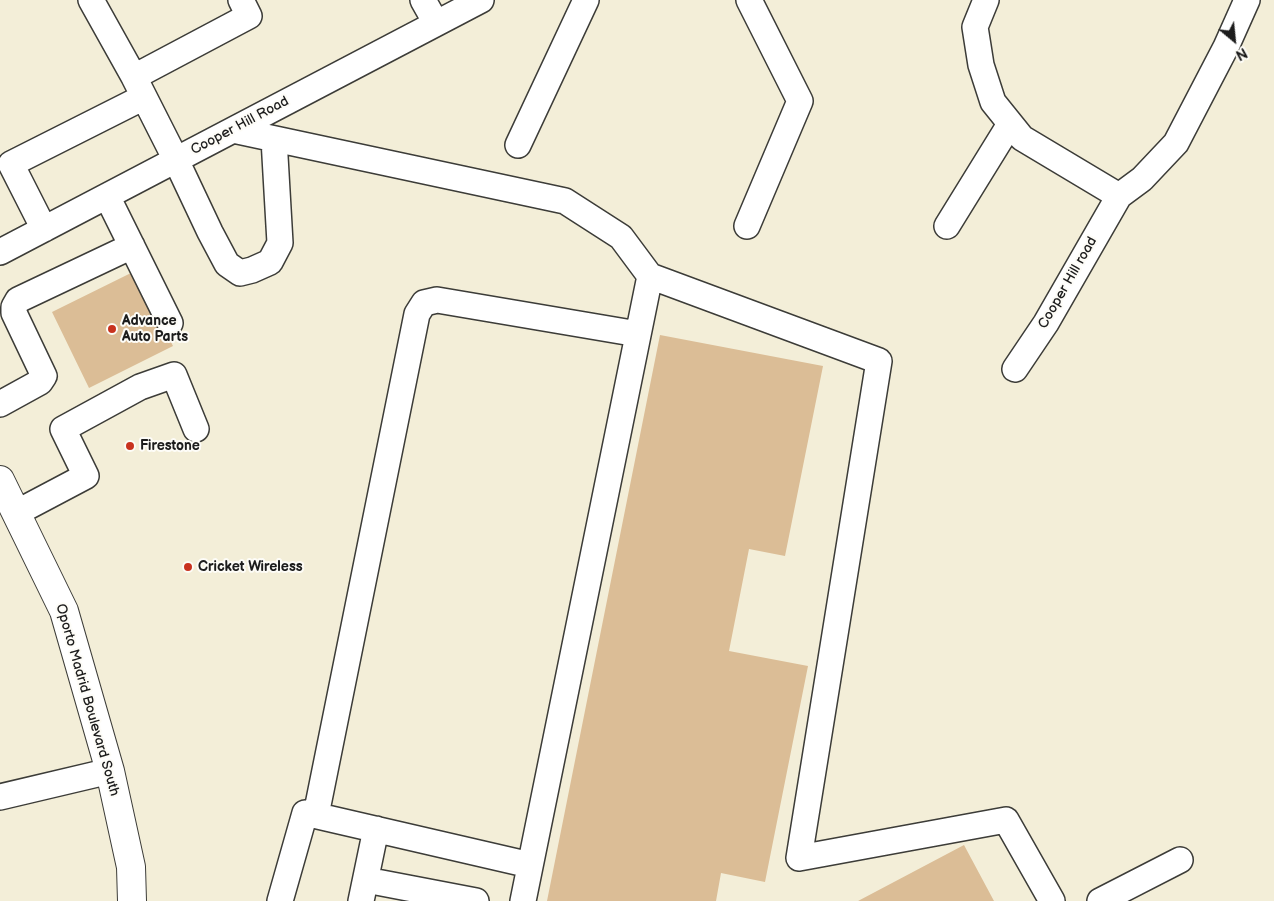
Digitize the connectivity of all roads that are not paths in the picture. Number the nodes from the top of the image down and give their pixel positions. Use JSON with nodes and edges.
{"nodes":[{"id":1,"x":91,"y":0,"type":"edge"},
{"id":2,"x":241,"y":0,"type":"edge"},
{"id":3,"x":422,"y":0,"type":"edge"},
{"id":4,"x":481,"y":0,"type":"edge"},
{"id":5,"x":586,"y":0,"type":"edge"},
{"id":6,"x":749,"y":0,"type":"edge"},
{"id":7,"x":986,"y":0,"type":"edge"},
{"id":8,"x":1247,"y":0,"type":"edge"},
{"id":9,"x":436,"y":22,"type":"junction"},
{"id":10,"x":139,"y":87,"type":"junction"},
{"id":11,"x":1010,"y":124,"type":"junction"},
{"id":12,"x":233,"y":130,"type":"junction"},
{"id":13,"x":274,"y":139,"type":"junction"},
{"id":14,"x":518,"y":145,"type":"dead end"},
{"id":15,"x":176,"y":160,"type":"junction"},
{"id":16,"x":107,"y":196,"type":"junction"},
{"id":17,"x":1119,"y":196,"type":"junction"},
{"id":18,"x":747,"y":226,"type":"dead end"},
{"id":19,"x":947,"y":226,"type":"dead end"},
{"id":20,"x":44,"y":229,"type":"junction"},
{"id":21,"x":132,"y":246,"type":"junction"},
{"id":22,"x":1,"y":251,"type":"edge"},
{"id":23,"x":650,"y":276,"type":"junction"},
{"id":24,"x":170,"y":322,"type":"dead end"},
{"id":25,"x":638,"y":334,"type":"junction"},
{"id":26,"x":1015,"y":369,"type":"dead end"},
{"id":27,"x":0,"y":404,"type":"edge"},
{"id":28,"x":196,"y":429,"type":"dead end"},
{"id":29,"x":0,"y":480,"type":"edge"},
{"id":30,"x":16,"y":513,"type":"junction"},
{"id":31,"x":110,"y":771,"type":"junction"},
{"id":32,"x":0,"y":797,"type":"edge"},
{"id":33,"x":316,"y":815,"type":"junction"},
{"id":34,"x":376,"y":829,"type":"junction"},
{"id":35,"x":1180,"y":860,"type":"dead end"},
{"id":36,"x":530,"y":864,"type":"junction"},
{"id":37,"x":363,"y":890,"type":"edge"},
{"id":38,"x":132,"y":901,"type":"edge"},
{"id":39,"x":280,"y":901,"type":"edge"},
{"id":40,"x":476,"y":901,"type":"edge"},
{"id":41,"x":523,"y":901,"type":"edge"},
{"id":42,"x":1052,"y":901,"type":"edge"},
{"id":43,"x":1100,"y":901,"type":"edge"}],
"edges":[{"from":1,"to":10,"type":"street"},
{"from":2,"to":10,"type":"street"},
{"from":3,"to":9,"type":"street"},
{"from":4,"to":9,"type":"street","name":"Cooper Hill Road"},
{"from":5,"to":14,"type":"street"},
{"from":6,"to":18,"type":"street"},
{"from":7,"to":11,"type":"street"},
{"from":8,"to":17,"type":"street","name":"Cooper Hill road"},
{"from":9,"to":12,"type":"street","name":"Cooper Hill Road"},
{"from":10,"to":15,"type":"street"},
{"from":10,"to":20,"type":"street"},
{"from":11,"to":17,"type":"street"},
{"from":11,"to":19,"type":"street"},
{"from":12,"to":13,"type":"street"},
{"from":12,"to":15,"type":"street","name":"Cooper Hill Road"},
{"from":13,"to":15,"type":"street"},
{"from":13,"to":23,"type":"street"},
{"from":15,"to":16,"type":"street","name":"Cooper Hill Road"},
{"from":16,"to":20,"type":"street","name":"Cooper Hill Road"},
{"from":16,"to":21,"type":"street"},
{"from":17,"to":26,"type":"street","name":"Cooper Hill road"},
{"from":20,"to":22,"type":"street","name":"Cooper Hill Road"},
{"from":21,"to":24,"type":"street"},
{"from":21,"to":27,"type":"street"},
{"from":23,"to":25,"type":"street"},
{"from":23,"to":42,"type":"street"},
{"from":25,"to":33,"type":"street"},
{"from":25,"to":36,"type":"street"},
{"from":28,"to":30,"type":"street"},
{"from":29,"to":30,"type":"main road","name":"Oporto Madrid Boulevard South"},
{"from":30,"to":31,"type":"main road","name":"Oporto Madrid Boulevard South"},
{"from":31,"to":32,"type":"street"},
{"from":31,"to":38,"type":"main road","name":"Oporto Madrid Boulevard South"},
{"from":33,"to":34,"type":"street"},
{"from":33,"to":39,"type":"street"},
{"from":34,"to":36,"type":"street"},
{"from":34,"to":37,"type":"street"},
{"from":35,"to":43,"type":"street"},
{"from":36,"to":41,"type":"street"},
{"from":37,"to":40,"type":"street"}]}
